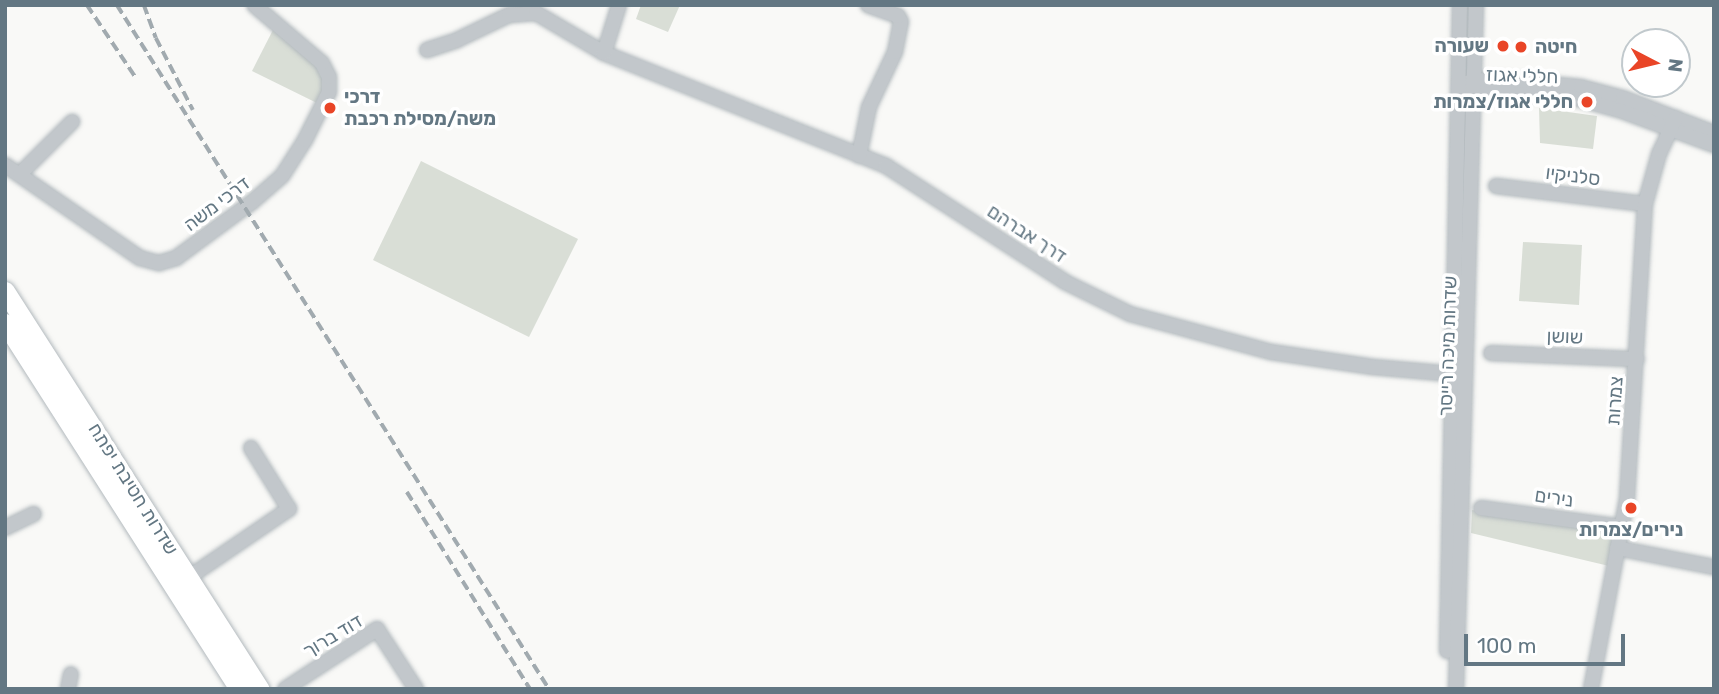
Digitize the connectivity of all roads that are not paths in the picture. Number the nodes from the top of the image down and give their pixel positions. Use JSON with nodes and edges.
{"nodes":[{"id":1,"x":254,"y":5,"type":"edge"},
{"id":2,"x":618,"y":5,"type":"edge"},
{"id":3,"x":869,"y":5,"type":"edge"},
{"id":4,"x":1460,"y":5,"type":"edge"},
{"id":5,"x":1476,"y":5,"type":"edge"},
{"id":6,"x":270,"y":11,"type":"edge"},
{"id":7,"x":427,"y":50,"type":"dead end"},
{"id":8,"x":604,"y":53,"type":"junction"},
{"id":9,"x":1459,"y":86,"type":"junction"},
{"id":10,"x":1475,"y":87,"type":"junction"},
{"id":11,"x":72,"y":122,"type":"dead end"},
{"id":12,"x":1673,"y":123,"type":"junction"},
{"id":13,"x":1714,"y":132,"type":"edge"},
{"id":14,"x":1714,"y":145,"type":"edge"},
{"id":15,"x":859,"y":156,"type":"junction"},
{"id":16,"x":5,"y":165,"type":"edge"},
{"id":17,"x":20,"y":174,"type":"junction"},
{"id":18,"x":1496,"y":186,"type":"dead end"},
{"id":19,"x":1645,"y":204,"type":"junction"},
{"id":20,"x":5,"y":291,"type":"edge"},
{"id":21,"x":5,"y":323,"type":"edge"},
{"id":22,"x":1491,"y":353,"type":"dead end"},
{"id":23,"x":1637,"y":359,"type":"junction"},
{"id":24,"x":1453,"y":374,"type":"junction"},
{"id":25,"x":251,"y":448,"type":"dead end"},
{"id":26,"x":1481,"y":508,"type":"dead end"},
{"id":27,"x":34,"y":514,"type":"dead end"},
{"id":28,"x":1622,"y":527,"type":"junction"},
{"id":29,"x":5,"y":528,"type":"edge"},
{"id":30,"x":1618,"y":548,"type":"junction"},
{"id":31,"x":1714,"y":567,"type":"edge"},
{"id":32,"x":183,"y":584,"type":"junction"},
{"id":33,"x":71,"y":674,"type":"dead end"},
{"id":34,"x":68,"y":689,"type":"edge"},
{"id":35,"x":239,"y":689,"type":"edge"},
{"id":36,"x":260,"y":689,"type":"edge"},
{"id":37,"x":285,"y":689,"type":"edge"},
{"id":38,"x":416,"y":689,"type":"edge"},
{"id":39,"x":1447,"y":689,"type":"edge"},
{"id":40,"x":1456,"y":689,"type":"edge"},
{"id":41,"x":1591,"y":689,"type":"edge"}],
"edges":[{"from":1,"to":6,"type":"street","name":"דרכי משה"},
{"from":2,"to":8,"type":"street"},
{"from":3,"to":15,"type":"street"},
{"from":4,"to":9,"type":"street","name":"שדרות מיכה רייסר"},
{"from":5,"to":10,"type":"street","name":"שדרות מיכה רייסר"},
{"from":6,"to":17,"type":"street","name":"דרכי משה"},
{"from":7,"to":8,"type":"street","name":"דרך אברהם"},
{"from":8,"to":15,"type":"street","name":"דרך אברהם"},
{"from":9,"to":10,"type":"street","name":"חללי אגוז"},
{"from":9,"to":24,"type":"street","name":"שדרות מיכה רייסר"},
{"from":10,"to":12,"type":"street","name":"חללי אגוז"},
{"from":10,"to":40,"type":"street","name":"שדרות מיכה רייסר"},
{"from":11,"to":17,"type":"street"},
{"from":12,"to":13,"type":"street","name":"חללי אגוז"},
{"from":12,"to":14,"type":"street","name":"חללי אגוז"},
{"from":12,"to":19,"type":"street","name":"צמרות"},
{"from":15,"to":24,"type":"street","name":"דרך אברהם"},
{"from":16,"to":17,"type":"street","name":"דרכי משה"},
{"from":18,"to":19,"type":"street","name":"סלניקיו"},
{"from":19,"to":23,"type":"street","name":"צמרות"},
{"from":20,"to":32,"type":"main road","name":"שדרות חטיבת יפתח"},
{"from":21,"to":32,"type":"main road","name":"שדרות חטיבת יפתח"},
{"from":22,"to":23,"type":"street","name":"שושן"},
{"from":23,"to":28,"type":"street","name":"צמרות"},
{"from":24,"to":39,"type":"street","name":"שדרות מיכה רייסר"},
{"from":25,"to":32,"type":"street"},
{"from":26,"to":28,"type":"street","name":"נירים"},
{"from":27,"to":29,"type":"street"},
{"from":28,"to":30,"type":"street","name":"צמרות"},
{"from":30,"to":31,"type":"street"},
{"from":30,"to":41,"type":"street","name":"צמרות"},
{"from":32,"to":35,"type":"main road","name":"שדרות חטיבת יפתח"},
{"from":32,"to":36,"type":"main road","name":"שדרות חטיבת יפתח"},
{"from":33,"to":34,"type":"street"},
{"from":37,"to":38,"type":"street","name":"דוד ברוך"}]}
